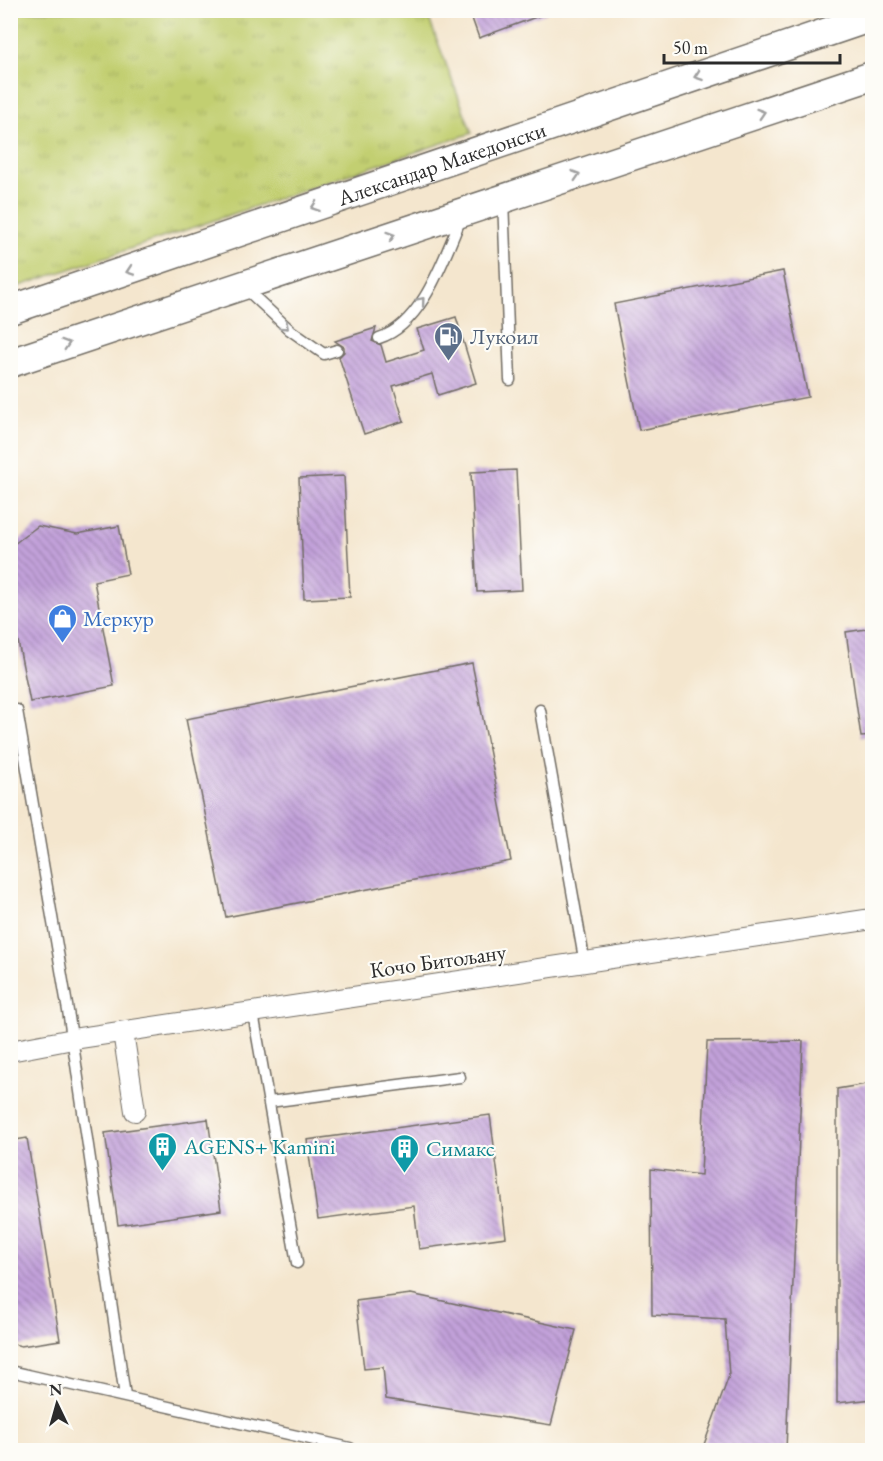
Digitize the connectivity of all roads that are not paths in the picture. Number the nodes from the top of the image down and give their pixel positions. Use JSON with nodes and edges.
{"nodes":[{"id":1,"x":873,"y":17,"type":"edge"},
{"id":2,"x":873,"y":76,"type":"edge"},
{"id":3,"x":503,"y":199,"type":"junction"},
{"id":4,"x":463,"y":212,"type":"junction"},
{"id":5,"x":243,"y":285,"type":"junction"},
{"id":6,"x":10,"y":310,"type":"edge"},
{"id":7,"x":379,"y":338,"type":"dead end"},
{"id":8,"x":337,"y":350,"type":"dead end"},
{"id":9,"x":10,"y":363,"type":"edge"},
{"id":10,"x":510,"y":381,"type":"dead end"},
{"id":11,"x":17,"y":710,"type":"dead end"},
{"id":12,"x":540,"y":710,"type":"dead end"},
{"id":13,"x":873,"y":919,"type":"edge"},
{"id":14,"x":585,"y":964,"type":"junction"},
{"id":15,"x":253,"y":1013,"type":"junction"},
{"id":16,"x":123,"y":1032,"type":"junction"},
{"id":17,"x":73,"y":1039,"type":"junction"},
{"id":18,"x":10,"y":1051,"type":"edge"},
{"id":19,"x":460,"y":1077,"type":"dead end"},
{"id":20,"x":268,"y":1102,"type":"junction"},
{"id":21,"x":135,"y":1111,"type":"dead end"},
{"id":22,"x":297,"y":1263,"type":"dead end"},
{"id":23,"x":10,"y":1371,"type":"edge"},
{"id":24,"x":125,"y":1396,"type":"junction"},
{"id":25,"x":350,"y":1448,"type":"dead end"}],
"edges":[{"from":1,"to":6,"type":"street","name":"Александар Македонски","one_way":true},
{"from":3,"to":2,"type":"street","one_way":true},
{"from":3,"to":4,"type":"street"},
{"from":3,"to":10,"type":"lane"},
{"from":5,"to":4,"type":"street","one_way":true},
{"from":7,"to":4,"type":"lane","one_way":true},
{"from":5,"to":8,"type":"lane","one_way":true},
{"from":9,"to":5,"type":"street","one_way":true},
{"from":11,"to":17,"type":"lane"},
{"from":12,"to":14,"type":"lane"},
{"from":13,"to":14,"type":"street","name":"Кочо Битољану"},
{"from":14,"to":15,"type":"street","name":"Кочо Битољану"},
{"from":15,"to":16,"type":"street","name":"Кочо Битољану"},
{"from":15,"to":20,"type":"lane"},
{"from":16,"to":17,"type":"street","name":"Кочо Битољану"},
{"from":16,"to":21,"type":"street"},
{"from":17,"to":18,"type":"street","name":"Кочо Битољану"},
{"from":17,"to":24,"type":"lane"},
{"from":19,"to":20,"type":"lane"},
{"from":20,"to":22,"type":"lane"},
{"from":23,"to":24,"type":"lane"},
{"from":24,"to":25,"type":"lane"}]}
